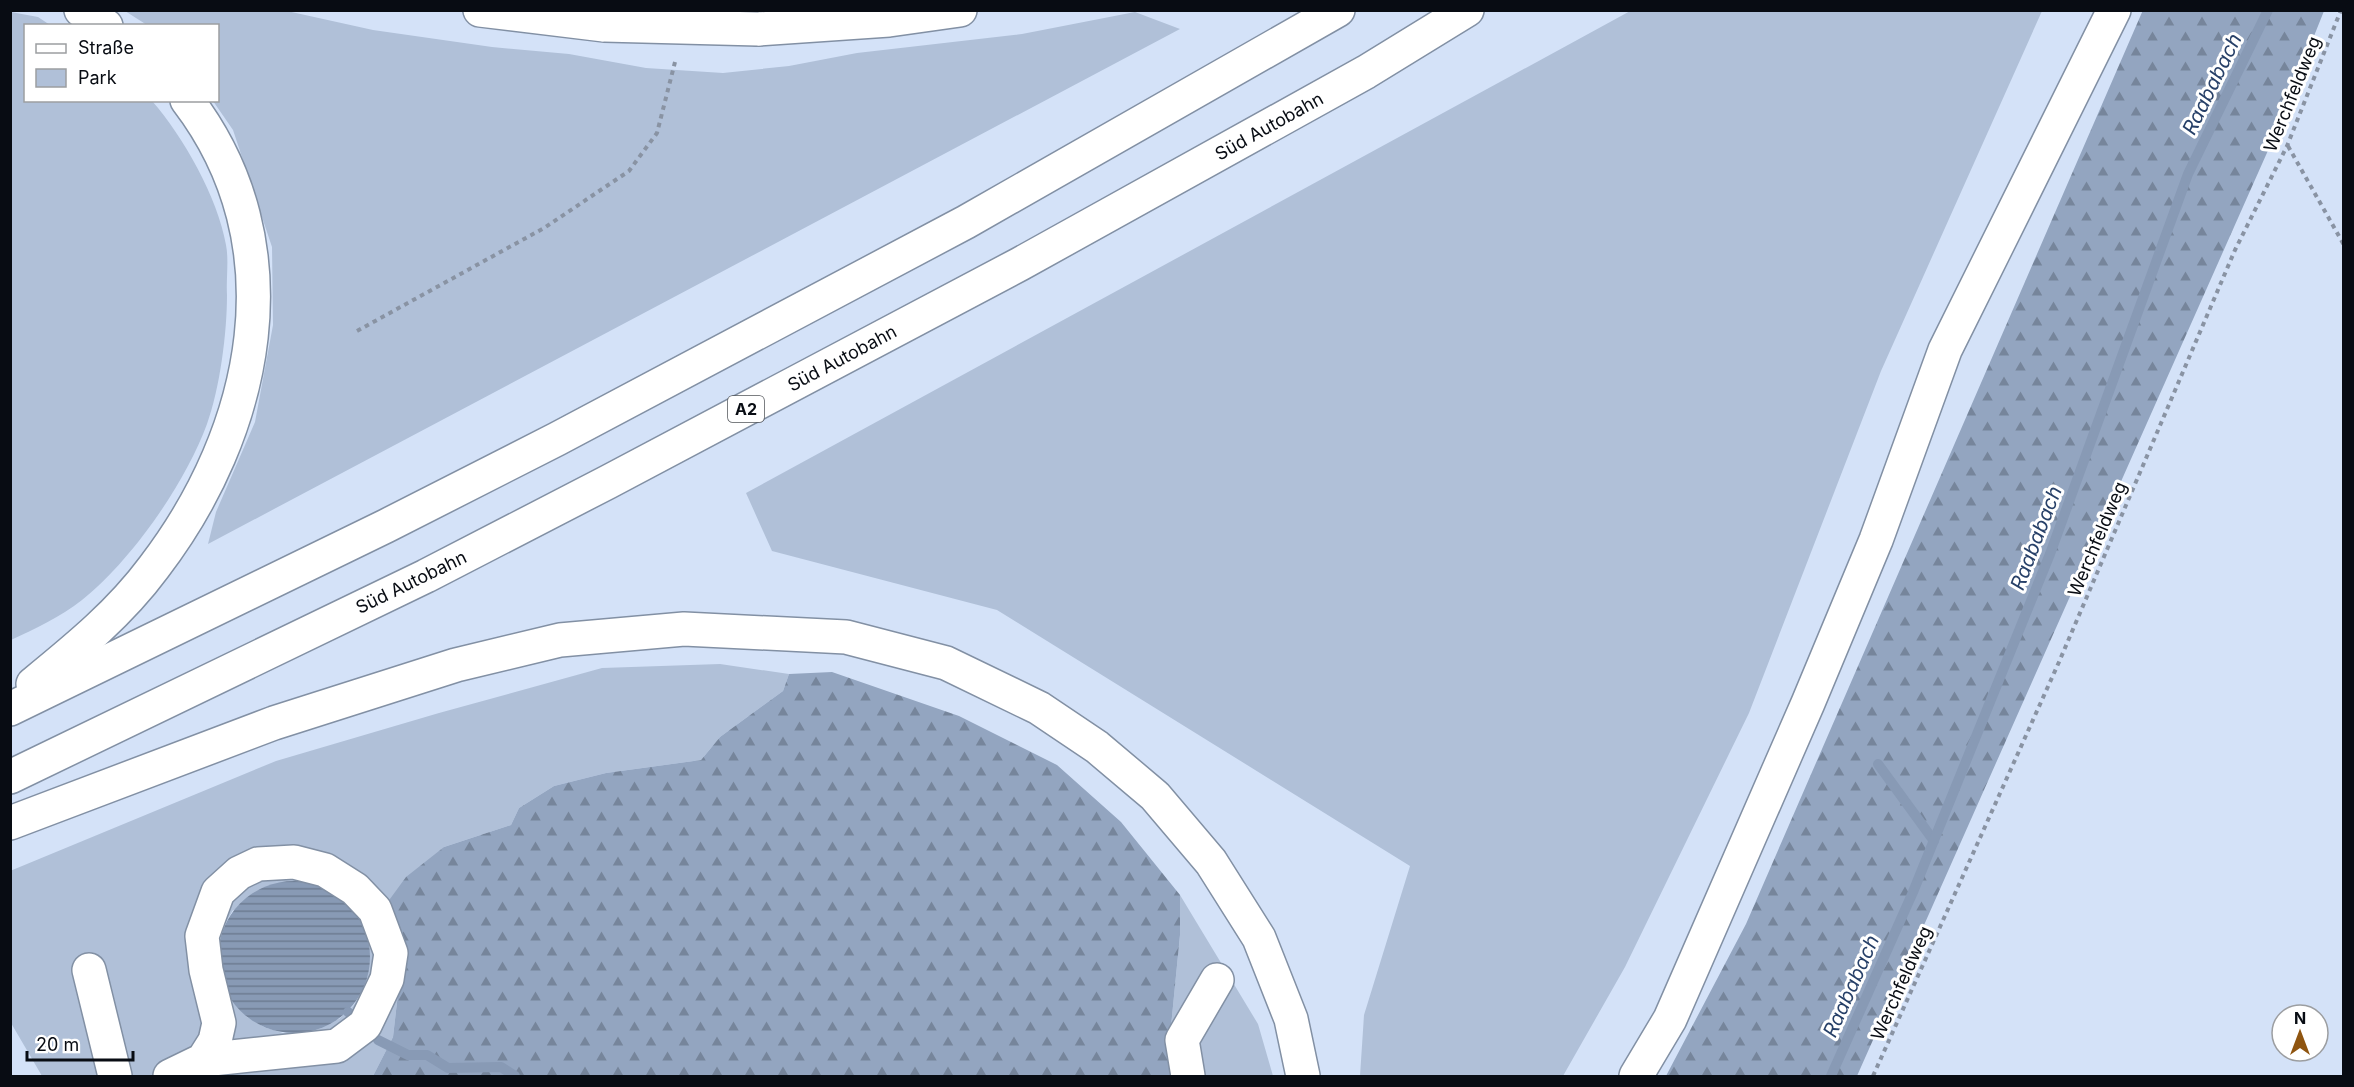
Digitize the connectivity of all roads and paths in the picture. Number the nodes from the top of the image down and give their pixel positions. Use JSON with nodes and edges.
{"nodes":[{"id":1,"x":81,"y":10,"type":"edge"},
{"id":2,"x":480,"y":10,"type":"edge"},
{"id":3,"x":960,"y":10,"type":"edge"},
{"id":4,"x":1338,"y":10,"type":"edge"},
{"id":5,"x":1467,"y":10,"type":"edge"},
{"id":6,"x":2114,"y":10,"type":"edge"},
{"id":7,"x":2341,"y":10,"type":"edge"},
{"id":8,"x":103,"y":24,"type":"edge"},
{"id":9,"x":676,"y":54,"type":"dead end"},
{"id":10,"x":188,"y":102,"type":"edge"},
{"id":11,"x":2287,"y":146,"type":"junction"},
{"id":12,"x":2343,"y":245,"type":"edge"},
{"id":13,"x":357,"y":331,"type":"dead end"},
{"id":14,"x":10,"y":703,"type":"edge"},
{"id":15,"x":10,"y":709,"type":"edge"},
{"id":16,"x":10,"y":777,"type":"edge"},
{"id":17,"x":10,"y":823,"type":"edge"},
{"id":18,"x":89,"y":970,"type":"dead end"},
{"id":19,"x":1217,"y":980,"type":"dead end"},
{"id":20,"x":203,"y":1060,"type":"junction"},
{"id":21,"x":115,"y":1077,"type":"edge"},
{"id":22,"x":170,"y":1077,"type":"edge"},
{"id":23,"x":1188,"y":1077,"type":"edge"},
{"id":24,"x":1302,"y":1077,"type":"edge"},
{"id":25,"x":1636,"y":1077,"type":"edge"},
{"id":26,"x":1873,"y":1077,"type":"edge"}],
"edges":[{"from":1,"to":8,"type":"main road"},
{"from":2,"to":3,"type":"main road","bridge":true},
{"from":4,"to":15,"type":"main road"},
{"from":5,"to":16,"type":"main road","name":"Süd Autobahn","number":"A2"},
{"from":6,"to":25,"type":"main road"},
{"from":7,"to":11,"type":"path","name":"Werchfeldweg"},
{"from":9,"to":13,"type":"path"},
{"from":10,"to":14,"type":"main road"},
{"from":11,"to":12,"type":"path"},
{"from":11,"to":26,"type":"path","name":"Werchfeldweg"},
{"from":17,"to":24,"type":"main road"},
{"from":18,"to":21,"type":"main road"},
{"from":19,"to":23,"type":"main road"},
{"from":20,"to":20,"type":"main road"},
{"from":20,"to":22,"type":"main road"}]}
